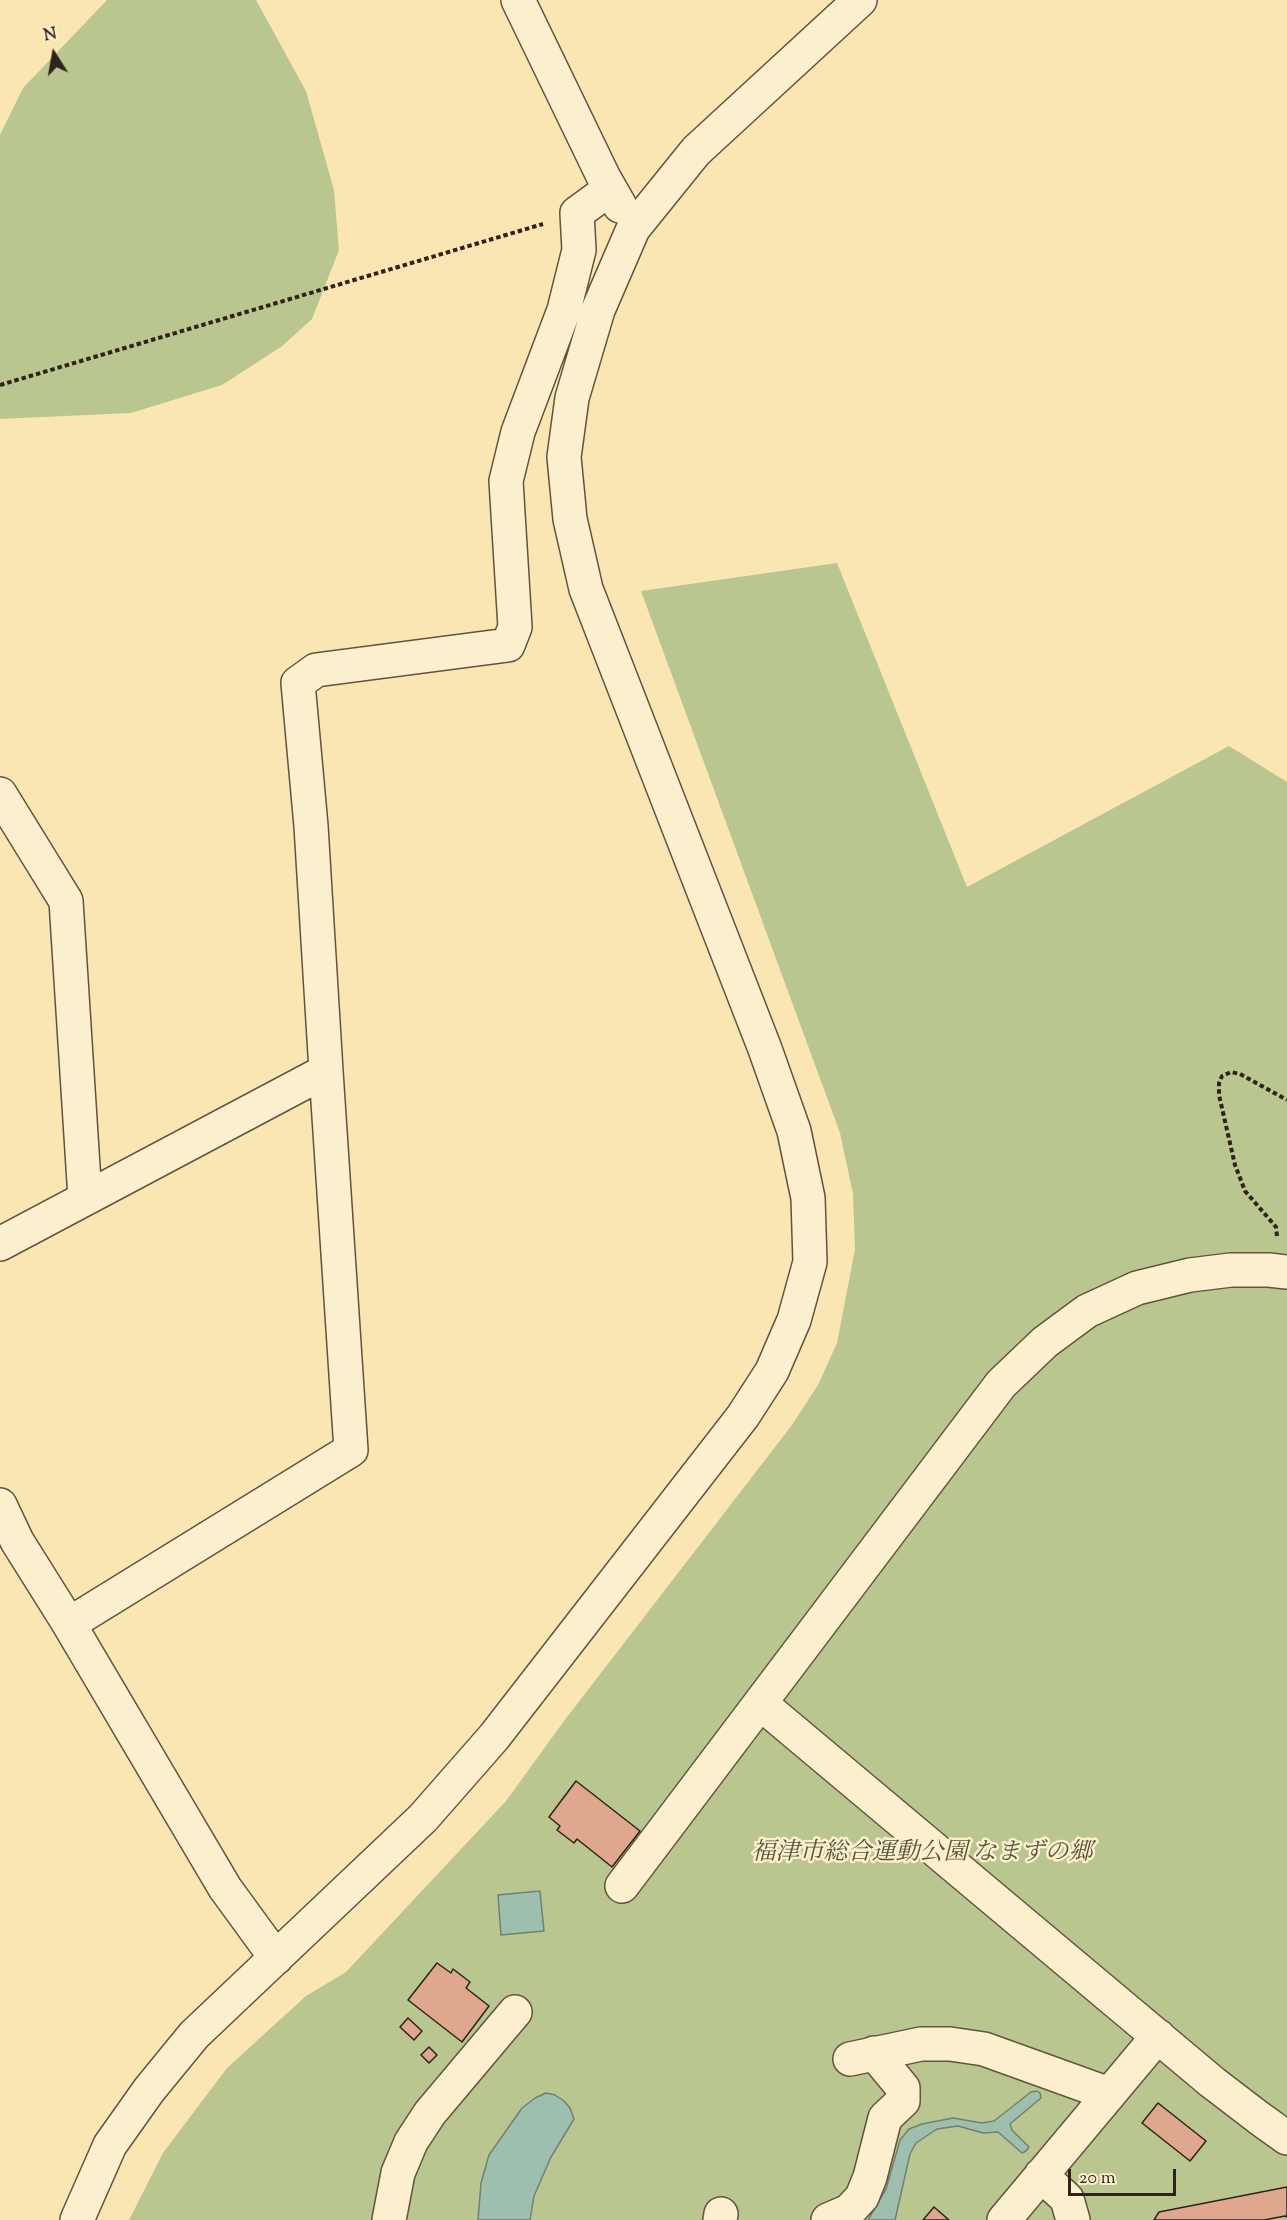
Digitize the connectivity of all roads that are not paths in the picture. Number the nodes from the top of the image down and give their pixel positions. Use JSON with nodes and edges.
{"nodes":[{"id":1,"x":518,"y":0,"type":"edge"},
{"id":2,"x":860,"y":0,"type":"edge"},
{"id":3,"x":610,"y":189,"type":"junction"},
{"id":4,"x":633,"y":229,"type":"junction"},
{"id":5,"x":0,"y":795,"type":"edge"},
{"id":6,"x":326,"y":1071,"type":"junction"},
{"id":7,"x":86,"y":1198,"type":"junction"},
{"id":8,"x":0,"y":1244,"type":"edge"},
{"id":9,"x":1284,"y":1272,"type":"edge"},
{"id":10,"x":0,"y":1505,"type":"edge"},
{"id":11,"x":69,"y":1624,"type":"junction"},
{"id":12,"x":760,"y":1703,"type":"junction"},
{"id":13,"x":622,"y":1886,"type":"dead end"},
{"id":14,"x":276,"y":1958,"type":"junction"},
{"id":15,"x":515,"y":2012,"type":"dead end"},
{"id":16,"x":1158,"y":2036,"type":"junction"},
{"id":17,"x":1109,"y":2094,"type":"junction"},
{"id":18,"x":1287,"y":2138,"type":"edge"},
{"id":19,"x":1041,"y":2175,"type":"junction"},
{"id":20,"x":77,"y":2220,"type":"edge"},
{"id":21,"x":389,"y":2220,"type":"edge"},
{"id":22,"x":828,"y":2220,"type":"edge"},
{"id":23,"x":1004,"y":2220,"type":"edge"},
{"id":24,"x":1072,"y":2220,"type":"edge"}],
"edges":[{"from":1,"to":3,"type":"street"},
{"from":2,"to":4,"type":"street"},
{"from":3,"to":4,"type":"street"},
{"from":3,"to":6,"type":"street"},
{"from":4,"to":14,"type":"street"},
{"from":5,"to":7,"type":"street"},
{"from":6,"to":7,"type":"street"},
{"from":6,"to":11,"type":"street"},
{"from":7,"to":8,"type":"street"},
{"from":9,"to":12,"type":"street"},
{"from":10,"to":11,"type":"street"},
{"from":11,"to":14,"type":"street"},
{"from":12,"to":13,"type":"street"},
{"from":12,"to":16,"type":"street"},
{"from":14,"to":20,"type":"street"},
{"from":15,"to":21,"type":"street"},
{"from":16,"to":17,"type":"street"},
{"from":16,"to":18,"type":"street"},
{"from":17,"to":19,"type":"street"},
{"from":17,"to":22,"type":"street"},
{"from":19,"to":23,"type":"street"},
{"from":19,"to":24,"type":"street"}]}
